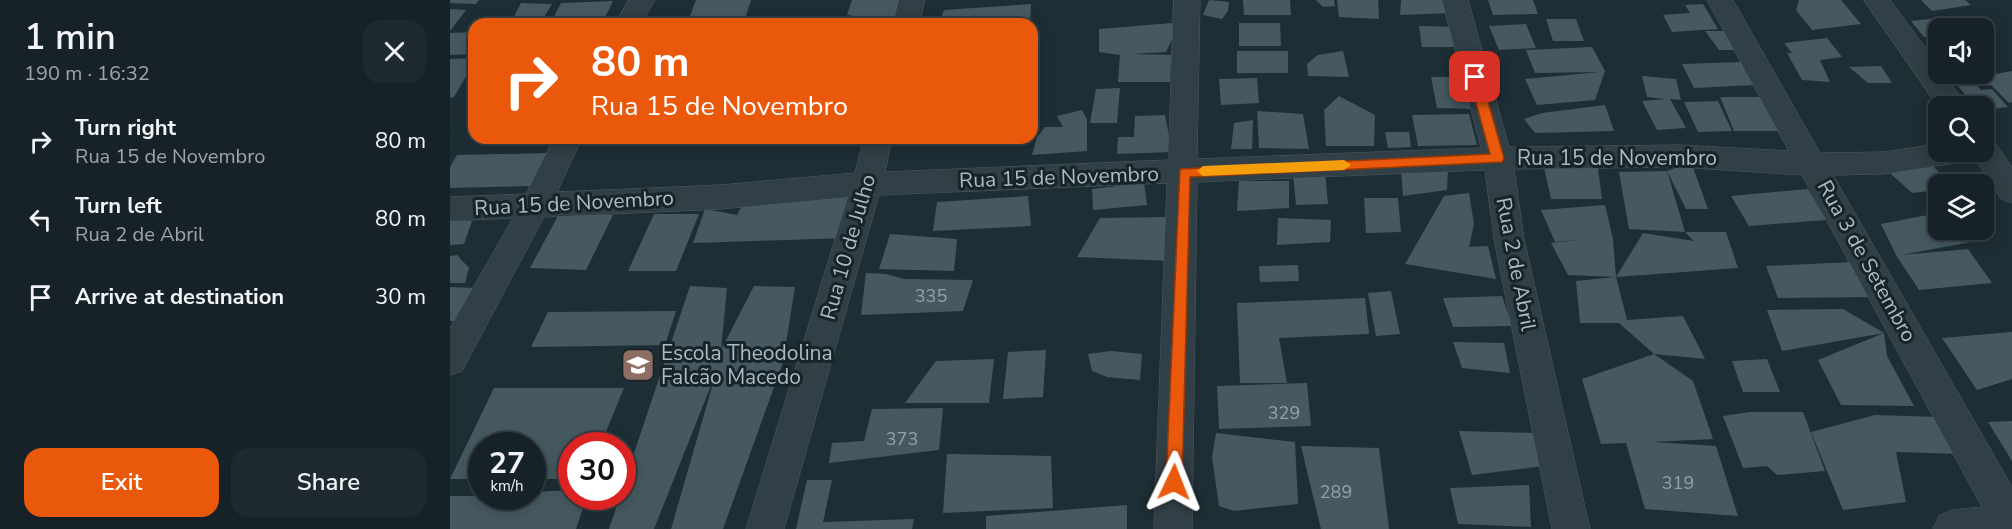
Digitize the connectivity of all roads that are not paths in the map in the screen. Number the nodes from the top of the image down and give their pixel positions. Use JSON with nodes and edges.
{"nodes":[{"id":1,"x":642,"y":0,"type":"edge"},
{"id":2,"x":912,"y":0,"type":"edge"},
{"id":3,"x":1187,"y":0,"type":"edge"},
{"id":4,"x":1455,"y":0,"type":"edge"},
{"id":5,"x":1720,"y":0,"type":"edge"},
{"id":6,"x":1877,"y":0,"type":"edge"},
{"id":7,"x":632,"y":18,"type":"edge"},
{"id":8,"x":908,"y":18,"type":"edge"},
{"id":9,"x":1946,"y":96,"type":"edge"},
{"id":10,"x":565,"y":144,"type":"edge"},
{"id":11,"x":877,"y":144,"type":"edge"},
{"id":12,"x":2012,"y":144,"type":"edge"},
{"id":13,"x":1994,"y":146,"type":"edge"},
{"id":14,"x":1928,"y":156,"type":"edge"},
{"id":15,"x":1498,"y":158,"type":"junction"},
{"id":16,"x":1992,"y":162,"type":"edge"},
{"id":17,"x":1813,"y":164,"type":"junction"},
{"id":18,"x":1184,"y":172,"type":"junction"},
{"id":19,"x":867,"y":184,"type":"junction"},
{"id":20,"x":2012,"y":191,"type":"edge"},
{"id":21,"x":535,"y":206,"type":"junction"},
{"id":22,"x":450,"y":209,"type":"edge"},
{"id":23,"x":450,"y":360,"type":"edge"},
{"id":24,"x":2012,"y":523,"type":"edge"},
{"id":25,"x":765,"y":529,"type":"edge"},
{"id":26,"x":1173,"y":529,"type":"edge"},
{"id":27,"x":1571,"y":529,"type":"edge"},
{"id":28,"x":1952,"y":529,"type":"edge"}],
"edges":[{"from":1,"to":7,"type":"street"},
{"from":2,"to":8,"type":"street"},
{"from":3,"to":18,"type":"street"},
{"from":4,"to":15,"type":"street","name":"Rua 2 de Abril"},
{"from":5,"to":17,"type":"street","name":"Rua 3 de Setembro"},
{"from":6,"to":9,"type":"street"},
{"from":10,"to":21,"type":"street"},
{"from":11,"to":19,"type":"street","name":"Rua 10 de Julho"},
{"from":12,"to":13,"type":"street"},
{"from":14,"to":17,"type":"street","name":"Rua 15 de Novembro"},
{"from":15,"to":17,"type":"street","name":"Rua 15 de Novembro"},
{"from":15,"to":18,"type":"street","name":"Rua 15 de Novembro"},
{"from":15,"to":27,"type":"street","name":"Rua 2 de Abril"},
{"from":16,"to":20,"type":"street"},
{"from":17,"to":24,"type":"street","name":"Rua 3 de Setembro"},
{"from":18,"to":19,"type":"street","name":"Rua 15 de Novembro"},
{"from":18,"to":26,"type":"street"},
{"from":19,"to":21,"type":"street","name":"Rua 15 de Novembro"},
{"from":19,"to":25,"type":"street","name":"Rua 10 de Julho"},
{"from":21,"to":22,"type":"street","name":"Rua 15 de Novembro"},
{"from":21,"to":23,"type":"street"},
{"from":24,"to":28,"type":"street"}]}
